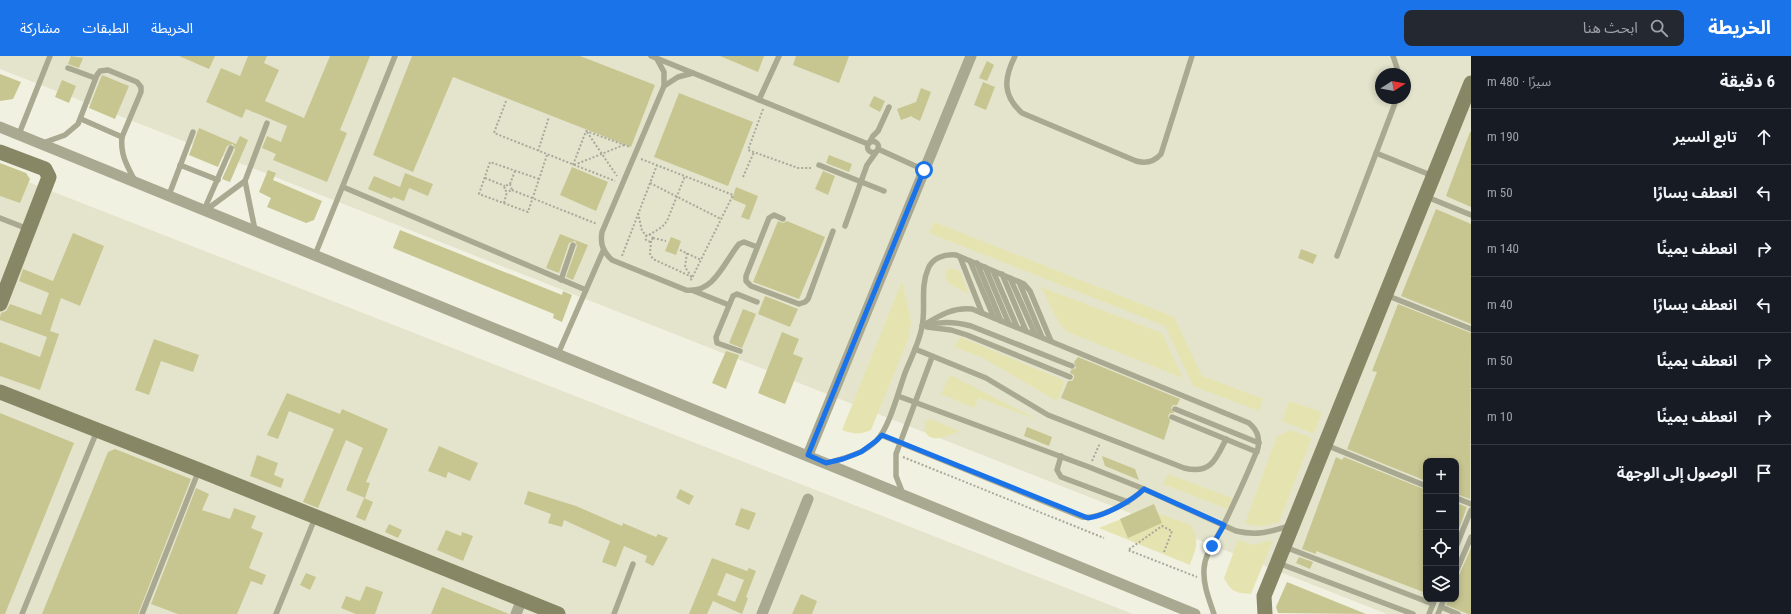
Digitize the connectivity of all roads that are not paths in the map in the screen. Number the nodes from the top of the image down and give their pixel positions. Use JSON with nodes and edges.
{"nodes":[{"id":1,"x":50,"y":56,"type":"edge"},
{"id":2,"x":395,"y":56,"type":"edge"},
{"id":3,"x":651,"y":56,"type":"edge"},
{"id":4,"x":779,"y":56,"type":"edge"},
{"id":5,"x":971,"y":56,"type":"edge"},
{"id":6,"x":1015,"y":56,"type":"edge"},
{"id":7,"x":1192,"y":56,"type":"edge"},
{"id":8,"x":1393,"y":56,"type":"edge"},
{"id":9,"x":657,"y":59,"type":"junction"},
{"id":10,"x":68,"y":68,"type":"dead end"},
{"id":11,"x":1397,"y":68,"type":"edge"},
{"id":12,"x":693,"y":73,"type":"junction"},
{"id":13,"x":95,"y":78,"type":"junction"},
{"id":14,"x":1471,"y":83,"type":"edge"},
{"id":15,"x":664,"y":86,"type":"junction"},
{"id":16,"x":759,"y":100,"type":"junction"},
{"id":17,"x":1395,"y":104,"type":"edge"},
{"id":18,"x":889,"y":107,"type":"dead end"},
{"id":19,"x":81,"y":119,"type":"junction"},
{"id":20,"x":267,"y":123,"type":"dead end"},
{"id":21,"x":0,"y":127,"type":"edge"},
{"id":22,"x":878,"y":130,"type":"junction"},
{"id":23,"x":193,"y":132,"type":"dead end"},
{"id":24,"x":19,"y":134,"type":"junction"},
{"id":25,"x":122,"y":137,"type":"junction"},
{"id":26,"x":41,"y":143,"type":"junction"},
{"id":27,"x":868,"y":145,"type":"junction"},
{"id":28,"x":231,"y":148,"type":"dead end"},
{"id":29,"x":878,"y":148,"type":"junction"},
{"id":30,"x":0,"y":152,"type":"edge"},
{"id":31,"x":1376,"y":153,"type":"junction"},
{"id":32,"x":180,"y":165,"type":"junction"},
{"id":33,"x":867,"y":165,"type":"junction"},
{"id":34,"x":818,"y":166,"type":"road end"},
{"id":35,"x":924,"y":170,"type":"junction"},
{"id":36,"x":1434,"y":176,"type":"junction"},
{"id":37,"x":218,"y":180,"type":"junction"},
{"id":38,"x":135,"y":181,"type":"junction"},
{"id":39,"x":245,"y":181,"type":"junction"},
{"id":40,"x":861,"y":182,"type":"junction"},
{"id":41,"x":343,"y":187,"type":"junction"},
{"id":42,"x":884,"y":191,"type":"dead end"},
{"id":43,"x":169,"y":195,"type":"junction"},
{"id":44,"x":1426,"y":196,"type":"junction"},
{"id":45,"x":205,"y":210,"type":"junction"},
{"id":46,"x":1471,"y":215,"type":"edge"},
{"id":47,"x":0,"y":218,"type":"edge"},
{"id":48,"x":783,"y":219,"type":"dead end"},
{"id":49,"x":845,"y":226,"type":"dead end"},
{"id":50,"x":28,"y":230,"type":"junction"},
{"id":51,"x":255,"y":230,"type":"junction"},
{"id":52,"x":833,"y":231,"type":"dead end"},
{"id":53,"x":574,"y":245,"type":"dead end"},
{"id":54,"x":757,"y":247,"type":"junction"},
{"id":55,"x":603,"y":251,"type":"junction"},
{"id":56,"x":315,"y":255,"type":"junction"},
{"id":57,"x":1337,"y":256,"type":"dead end"},
{"id":58,"x":960,"y":257,"type":"junction"},
{"id":59,"x":970,"y":261,"type":"junction"},
{"id":60,"x":977,"y":264,"type":"junction"},
{"id":61,"x":985,"y":267,"type":"junction"},
{"id":62,"x":993,"y":271,"type":"junction"},
{"id":63,"x":1002,"y":274,"type":"junction"},
{"id":64,"x":1010,"y":278,"type":"junction"},
{"id":65,"x":560,"y":280,"type":"junction"},
{"id":66,"x":1019,"y":282,"type":"junction"},
{"id":67,"x":586,"y":290,"type":"junction"},
{"id":68,"x":693,"y":291,"type":"junction"},
{"id":69,"x":1386,"y":294,"type":"junction"},
{"id":70,"x":757,"y":302,"type":"dead end"},
{"id":71,"x":0,"y":304,"type":"edge"},
{"id":72,"x":728,"y":305,"type":"junction"},
{"id":73,"x":982,"y":313,"type":"junction"},
{"id":74,"x":994,"y":318,"type":"junction"},
{"id":75,"x":1001,"y":321,"type":"junction"},
{"id":76,"x":1009,"y":324,"type":"junction"},
{"id":77,"x":922,"y":326,"type":"junction"},
{"id":78,"x":1017,"y":327,"type":"junction"},
{"id":79,"x":1471,"y":329,"type":"edge"},
{"id":80,"x":1026,"y":331,"type":"junction"},
{"id":81,"x":1035,"y":334,"type":"junction"},
{"id":82,"x":1042,"y":337,"type":"junction"},
{"id":83,"x":1051,"y":341,"type":"junction"},
{"id":84,"x":915,"y":349,"type":"junction"},
{"id":85,"x":740,"y":352,"type":"dead end"},
{"id":86,"x":558,"y":354,"type":"junction"},
{"id":87,"x":932,"y":357,"type":"junction"},
{"id":88,"x":1072,"y":366,"type":"dead end"},
{"id":89,"x":1070,"y":377,"type":"dead end"},
{"id":90,"x":0,"y":392,"type":"edge"},
{"id":91,"x":898,"y":396,"type":"junction"},
{"id":92,"x":914,"y":402,"type":"junction"},
{"id":93,"x":1175,"y":409,"type":"dead end"},
{"id":94,"x":1172,"y":417,"type":"dead end"},
{"id":95,"x":97,"y":430,"type":"junction"},
{"id":96,"x":882,"y":435,"type":"junction"},
{"id":97,"x":1226,"y":439,"type":"junction"},
{"id":98,"x":900,"y":442,"type":"junction"},
{"id":99,"x":1259,"y":443,"type":"junction"},
{"id":100,"x":1325,"y":445,"type":"junction"},
{"id":101,"x":1257,"y":452,"type":"junction"},
{"id":102,"x":808,"y":455,"type":"junction"},
{"id":103,"x":1061,"y":456,"type":"junction"},
{"id":104,"x":826,"y":463,"type":"junction"},
{"id":105,"x":199,"y":470,"type":"junction"},
{"id":106,"x":1423,"y":485,"type":"edge"},
{"id":107,"x":1144,"y":489,"type":"junction"},
{"id":108,"x":903,"y":494,"type":"junction"},
{"id":109,"x":808,"y":499,"type":"dead end"},
{"id":110,"x":1459,"y":499,"type":"edge"},
{"id":111,"x":1128,"y":502,"type":"junction"},
{"id":112,"x":1471,"y":504,"type":"edge"},
{"id":113,"x":1471,"y":510,"type":"edge"},
{"id":114,"x":315,"y":516,"type":"junction"},
{"id":115,"x":1224,"y":525,"type":"junction"},
{"id":116,"x":1293,"y":525,"type":"junction"},
{"id":117,"x":1471,"y":536,"type":"edge"},
{"id":118,"x":1459,"y":540,"type":"edge"},
{"id":119,"x":1284,"y":546,"type":"junction"},
{"id":120,"x":1278,"y":563,"type":"junction"},
{"id":121,"x":633,"y":564,"type":"dead end"},
{"id":122,"x":1458,"y":566,"type":"edge"},
{"id":123,"x":1423,"y":598,"type":"edge"},
{"id":124,"x":522,"y":599,"type":"junction"},
{"id":125,"x":1434,"y":602,"type":"edge"},
{"id":126,"x":1443,"y":602,"type":"edge"},
{"id":127,"x":1441,"y":607,"type":"junction"},
{"id":128,"x":22,"y":614,"type":"edge"},
{"id":129,"x":142,"y":614,"type":"edge"},
{"id":130,"x":276,"y":614,"type":"edge"},
{"id":131,"x":516,"y":614,"type":"edge"},
{"id":132,"x":558,"y":614,"type":"edge"},
{"id":133,"x":614,"y":614,"type":"edge"},
{"id":134,"x":762,"y":614,"type":"edge"},
{"id":135,"x":1195,"y":614,"type":"edge"},
{"id":136,"x":1214,"y":614,"type":"edge"},
{"id":137,"x":1265,"y":614,"type":"edge"},
{"id":138,"x":1413,"y":614,"type":"edge"},
{"id":139,"x":1429,"y":614,"type":"edge"},
{"id":140,"x":1438,"y":614,"type":"edge"},
{"id":141,"x":1458,"y":614,"type":"edge"}],
"edges":[{"from":1,"to":24,"type":"lane"},
{"from":2,"to":41,"type":"lane"},
{"from":3,"to":9,"type":"lane"},
{"from":4,"to":16,"type":"lane"},
{"from":5,"to":35,"type":"street"},
{"from":6,"to":7,"type":"lane"},
{"from":8,"to":11,"type":"lane"},
{"from":9,"to":12,"type":"lane"},
{"from":9,"to":15,"type":"lane"},
{"from":10,"to":13,"type":"lane"},
{"from":12,"to":15,"type":"lane"},
{"from":12,"to":16,"type":"lane"},
{"from":13,"to":19,"type":"lane"},
{"from":13,"to":25,"type":"lane"},
{"from":14,"to":36,"type":"main road"},
{"from":15,"to":55,"type":"lane"},
{"from":16,"to":27,"type":"lane"},
{"from":17,"to":31,"type":"lane"},
{"from":18,"to":22,"type":"lane"},
{"from":19,"to":25,"type":"lane"},
{"from":19,"to":26,"type":"lane"},
{"from":20,"to":39,"type":"lane"},
{"from":21,"to":24,"type":"street"},
{"from":22,"to":27,"type":"lane"},
{"from":22,"to":29,"type":"lane"},
{"from":23,"to":32,"type":"lane"},
{"from":24,"to":26,"type":"street"},
{"from":25,"to":38,"type":"lane"},
{"from":26,"to":38,"type":"street"},
{"from":27,"to":29,"type":"lane"},
{"from":27,"to":29,"type":"lane"},
{"from":27,"to":33,"type":"lane"},
{"from":28,"to":37,"type":"lane"},
{"from":29,"to":33,"type":"lane"},
{"from":29,"to":35,"type":"lane"},
{"from":30,"to":50,"type":"main road"},
{"from":31,"to":36,"type":"lane"},
{"from":31,"to":57,"type":"lane"},
{"from":32,"to":37,"type":"lane"},
{"from":32,"to":43,"type":"lane"},
{"from":33,"to":40,"type":"lane"},
{"from":34,"to":40,"type":"lane"},
{"from":35,"to":102,"type":"street"},
{"from":36,"to":44,"type":"main road"},
{"from":37,"to":45,"type":"lane"},
{"from":38,"to":43,"type":"street"},
{"from":39,"to":45,"type":"lane"},
{"from":39,"to":51,"type":"lane"},
{"from":40,"to":42,"type":"lane"},
{"from":40,"to":49,"type":"lane"},
{"from":41,"to":56,"type":"lane"},
{"from":41,"to":65,"type":"lane"},
{"from":43,"to":45,"type":"street"},
{"from":44,"to":46,"type":"lane"},
{"from":44,"to":69,"type":"main road"},
{"from":45,"to":51,"type":"street"},
{"from":47,"to":50,"type":"lane"},
{"from":48,"to":54,"type":"lane"},
{"from":50,"to":71,"type":"main road"},
{"from":51,"to":56,"type":"street"},
{"from":52,"to":54,"type":"lane"},
{"from":53,"to":65,"type":"lane"},
{"from":54,"to":68,"type":"lane"},
{"from":55,"to":67,"type":"lane"},
{"from":55,"to":68,"type":"lane"},
{"from":56,"to":86,"type":"street"},
{"from":58,"to":59,"type":"lane"},
{"from":58,"to":73,"type":"lane"},
{"from":58,"to":77,"type":"lane"},
{"from":59,"to":60,"type":"lane"},
{"from":59,"to":74,"type":"lane"},
{"from":60,"to":61,"type":"lane"},
{"from":60,"to":75,"type":"lane"},
{"from":61,"to":62,"type":"lane"},
{"from":61,"to":76,"type":"lane"},
{"from":62,"to":63,"type":"lane"},
{"from":62,"to":78,"type":"lane"},
{"from":63,"to":64,"type":"lane"},
{"from":63,"to":80,"type":"lane"},
{"from":64,"to":66,"type":"lane"},
{"from":64,"to":81,"type":"lane"},
{"from":65,"to":67,"type":"lane"},
{"from":66,"to":82,"type":"lane"},
{"from":66,"to":83,"type":"lane"},
{"from":67,"to":86,"type":"lane"},
{"from":68,"to":72,"type":"lane"},
{"from":69,"to":79,"type":"lane"},
{"from":69,"to":100,"type":"main road"},
{"from":70,"to":72,"type":"lane"},
{"from":72,"to":85,"type":"lane"},
{"from":73,"to":74,"type":"lane"},
{"from":73,"to":77,"type":"lane"},
{"from":74,"to":75,"type":"lane"},
{"from":75,"to":76,"type":"lane"},
{"from":76,"to":78,"type":"lane"},
{"from":77,"to":84,"type":"lane"},
{"from":77,"to":88,"type":"lane"},
{"from":77,"to":89,"type":"lane"},
{"from":78,"to":80,"type":"lane"},
{"from":80,"to":81,"type":"lane"},
{"from":81,"to":82,"type":"lane"},
{"from":82,"to":83,"type":"lane"},
{"from":83,"to":99,"type":"lane"},
{"from":84,"to":87,"type":"lane"},
{"from":84,"to":91,"type":"lane"},
{"from":86,"to":102,"type":"street"},
{"from":87,"to":92,"type":"lane"},
{"from":87,"to":97,"type":"lane"},
{"from":90,"to":95,"type":"main road"},
{"from":91,"to":92,"type":"lane"},
{"from":91,"to":96,"type":"lane"},
{"from":92,"to":98,"type":"lane"},
{"from":92,"to":103,"type":"lane"},
{"from":93,"to":99,"type":"lane"},
{"from":94,"to":97,"type":"lane"},
{"from":95,"to":105,"type":"main road"},
{"from":95,"to":128,"type":"lane"},
{"from":96,"to":98,"type":"lane"},
{"from":96,"to":104,"type":"lane"},
{"from":97,"to":101,"type":"lane"},
{"from":98,"to":108,"type":"lane"},
{"from":98,"to":111,"type":"lane"},
{"from":99,"to":101,"type":"lane"},
{"from":100,"to":106,"type":"lane"},
{"from":100,"to":116,"type":"main road"},
{"from":101,"to":115,"type":"lane"},
{"from":102,"to":104,"type":"street"},
{"from":103,"to":107,"type":"lane"},
{"from":103,"to":111,"type":"lane"},
{"from":104,"to":108,"type":"street"},
{"from":105,"to":114,"type":"main road"},
{"from":105,"to":129,"type":"lane"},
{"from":107,"to":111,"type":"lane"},
{"from":107,"to":115,"type":"lane"},
{"from":108,"to":135,"type":"street"},
{"from":109,"to":134,"type":"street"},
{"from":110,"to":112,"type":"lane"},
{"from":113,"to":118,"type":"lane"},
{"from":114,"to":124,"type":"main road"},
{"from":114,"to":130,"type":"lane"},
{"from":115,"to":116,"type":"lane"},
{"from":115,"to":136,"type":"lane"},
{"from":116,"to":119,"type":"main road"},
{"from":117,"to":122,"type":"lane"},
{"from":119,"to":120,"type":"main road"},
{"from":119,"to":123,"type":"lane"},
{"from":120,"to":137,"type":"main road"},
{"from":120,"to":138,"type":"lane"},
{"from":121,"to":133,"type":"lane"},
{"from":124,"to":131,"type":"street"},
{"from":124,"to":132,"type":"main road"},
{"from":125,"to":139,"type":"lane"},
{"from":126,"to":127,"type":"lane"},
{"from":127,"to":140,"type":"lane"},
{"from":127,"to":141,"type":"lane"}]}
